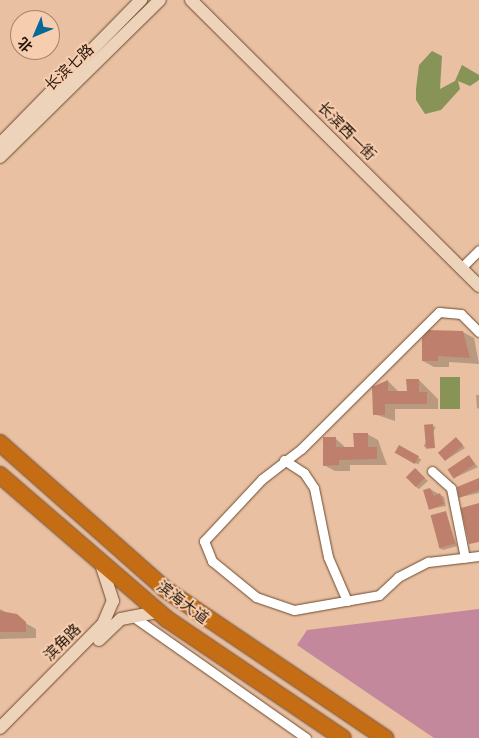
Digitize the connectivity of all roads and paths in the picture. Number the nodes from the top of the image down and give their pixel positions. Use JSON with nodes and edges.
{"nodes":[{"id":1,"x":141,"y":0,"type":"edge"},
{"id":2,"x":160,"y":0,"type":"edge"},
{"id":3,"x":192,"y":0,"type":"edge"},
{"id":4,"x":202,"y":0,"type":"edge"},
{"id":5,"x":0,"y":144,"type":"edge"},
{"id":6,"x":0,"y":157,"type":"edge"},
{"id":7,"x":479,"y":250,"type":"edge"},
{"id":8,"x":463,"y":265,"type":"junction"},
{"id":9,"x":479,"y":276,"type":"edge"},
{"id":10,"x":479,"y":286,"type":"edge"},
{"id":11,"x":479,"y":332,"type":"edge"},
{"id":12,"x":0,"y":443,"type":"edge"},
{"id":13,"x":284,"y":460,"type":"junction"},
{"id":14,"x":432,"y":471,"type":"dead end"},
{"id":15,"x":0,"y":475,"type":"edge"},
{"id":16,"x":479,"y":556,"type":"edge"},
{"id":17,"x":465,"y":558,"type":"junction"},
{"id":18,"x":102,"y":567,"type":"junction"},
{"id":19,"x":346,"y":601,"type":"junction"},
{"id":20,"x":158,"y":612,"type":"junction"},
{"id":21,"x":131,"y":615,"type":"junction"},
{"id":22,"x":0,"y":728,"type":"edge"},
{"id":23,"x":2,"y":738,"type":"edge"},
{"id":24,"x":306,"y":738,"type":"edge"},
{"id":25,"x":343,"y":738,"type":"edge"},
{"id":26,"x":385,"y":738,"type":"edge"}],
"edges":[{"from":1,"to":5,"type":"street","name":"长滨七路"},
{"from":2,"to":6,"type":"street","name":"长滨七路"},
{"from":3,"to":8,"type":"street","name":"长滨西一街"},
{"from":4,"to":8,"type":"street","name":"长滨西一街"},
{"from":7,"to":8,"type":"street"},
{"from":8,"to":9,"type":"street","name":"长滨西一街"},
{"from":8,"to":10,"type":"street","name":"长滨西一街"},
{"from":11,"to":13,"type":"street"},
{"from":12,"to":26,"type":"highway","name":"滨海大道"},
{"from":13,"to":19,"type":"street"},
{"from":13,"to":19,"type":"street"},
{"from":14,"to":17,"type":"street"},
{"from":15,"to":18,"type":"highway","name":"滨海大道"},
{"from":16,"to":17,"type":"street"},
{"from":17,"to":19,"type":"street"},
{"from":18,"to":20,"type":"highway","name":"滨海大道"},
{"from":18,"to":22,"type":"street","name":"滨角路"},
{"from":20,"to":21,"type":"street","name":"滨角路"},
{"from":20,"to":25,"type":"highway","name":"滨海大道"},
{"from":21,"to":23,"type":"street","name":"滨角路"},
{"from":21,"to":24,"type":"street"}]}
